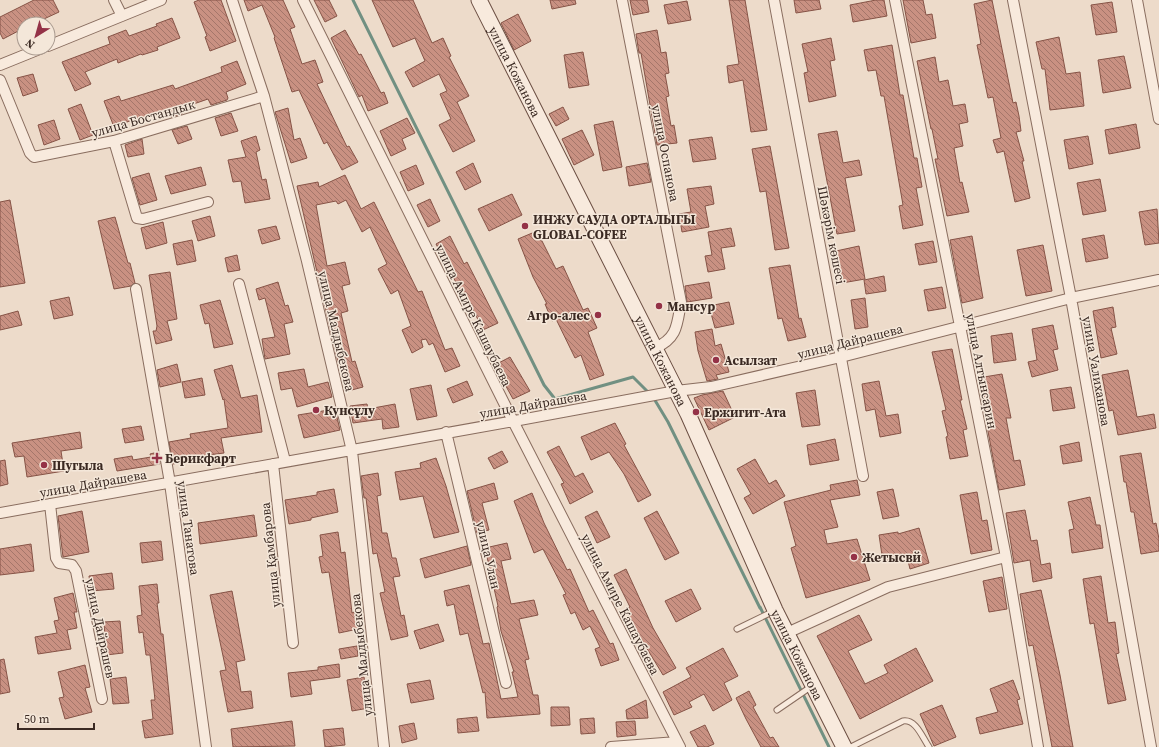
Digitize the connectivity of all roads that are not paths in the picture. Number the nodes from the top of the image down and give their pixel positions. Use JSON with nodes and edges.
{"nodes":[{"id":1,"x":114,"y":0,"type":"edge"},
{"id":2,"x":161,"y":0,"type":"edge"},
{"id":3,"x":232,"y":0,"type":"edge"},
{"id":4,"x":303,"y":0,"type":"edge"},
{"id":5,"x":479,"y":0,"type":"edge"},
{"id":6,"x":622,"y":0,"type":"edge"},
{"id":7,"x":774,"y":0,"type":"edge"},
{"id":8,"x":895,"y":0,"type":"edge"},
{"id":9,"x":1013,"y":0,"type":"edge"},
{"id":10,"x":1137,"y":0,"type":"edge"},
{"id":11,"x":122,"y":16,"type":"junction"},
{"id":12,"x":56,"y":43,"type":"edge"},
{"id":13,"x":20,"y":56,"type":"edge"},
{"id":14,"x":1,"y":63,"type":"edge"},
{"id":15,"x":0,"y":80,"type":"edge"},
{"id":16,"x":264,"y":96,"type":"junction"},
{"id":17,"x":1159,"y":119,"type":"edge"},
{"id":18,"x":114,"y":141,"type":"junction"},
{"id":19,"x":208,"y":202,"type":"dead end"},
{"id":20,"x":1159,"y":280,"type":"edge"},
{"id":21,"x":239,"y":284,"type":"dead end"},
{"id":22,"x":136,"y":289,"type":"dead end"},
{"id":23,"x":1071,"y":298,"type":"junction"},
{"id":24,"x":960,"y":327,"type":"junction"},
{"id":25,"x":655,"y":348,"type":"junction"},
{"id":26,"x":841,"y":357,"type":"junction"},
{"id":27,"x":676,"y":391,"type":"junction"},
{"id":28,"x":513,"y":421,"type":"junction"},
{"id":29,"x":446,"y":432,"type":"junction"},
{"id":30,"x":352,"y":451,"type":"junction"},
{"id":31,"x":285,"y":461,"type":"junction"},
{"id":32,"x":273,"y":464,"type":"junction"},
{"id":33,"x":862,"y":476,"type":"dead end"},
{"id":34,"x":170,"y":483,"type":"junction"},
{"id":35,"x":50,"y":504,"type":"junction"},
{"id":36,"x":0,"y":513,"type":"edge"},
{"id":37,"x":1006,"y":557,"type":"junction"},
{"id":38,"x":775,"y":610,"type":"junction"},
{"id":39,"x":737,"y":629,"type":"dead end"},
{"id":40,"x":787,"y":633,"type":"junction"},
{"id":41,"x":293,"y":643,"type":"dead end"},
{"id":42,"x":506,"y":683,"type":"dead end"},
{"id":43,"x":813,"y":685,"type":"junction"},
{"id":44,"x":102,"y":699,"type":"dead end"},
{"id":45,"x":777,"y":710,"type":"dead end"},
{"id":46,"x":678,"y":744,"type":"edge"},
{"id":47,"x":206,"y":747,"type":"edge"},
{"id":48,"x":384,"y":747,"type":"edge"},
{"id":49,"x":611,"y":747,"type":"edge"},
{"id":50,"x":844,"y":747,"type":"edge"},
{"id":51,"x":851,"y":747,"type":"edge"},
{"id":52,"x":929,"y":747,"type":"edge"},
{"id":53,"x":1038,"y":747,"type":"edge"},
{"id":54,"x":1151,"y":747,"type":"edge"}],
"edges":[{"from":1,"to":11,"type":"street"},
{"from":2,"to":11,"type":"street"},
{"from":3,"to":16,"type":"street","name":"улица Малдыбекова"},
{"from":4,"to":28,"type":"street","name":"улица Амире Кашаубаева"},
{"from":5,"to":25,"type":"main road","name":"улица Кожанова"},
{"from":6,"to":25,"type":"street","name":"улица Оспанова"},
{"from":7,"to":26,"type":"street","name":"Шәкәрім көшесі"},
{"from":8,"to":24,"type":"street","name":"улица Алтынсарин"},
{"from":9,"to":23,"type":"street","name":"улица Уалиханова"},
{"from":10,"to":17,"type":"street"},
{"from":11,"to":12,"type":"street"},
{"from":13,"to":14,"type":"street"},
{"from":15,"to":18,"type":"street","name":"улица Бостандык"},
{"from":16,"to":18,"type":"street","name":"улица Бостандык"},
{"from":16,"to":30,"type":"street","name":"улица Малдыбекова"},
{"from":18,"to":19,"type":"street"},
{"from":20,"to":23,"type":"street","name":"улица Дайрашева"},
{"from":21,"to":31,"type":"street"},
{"from":22,"to":34,"type":"street","name":"улица Танатова"},
{"from":23,"to":24,"type":"street","name":"улица Дайрашева"},
{"from":23,"to":54,"type":"street","name":"улица Уалиханова"},
{"from":24,"to":26,"type":"street","name":"улица Дайрашева"},
{"from":24,"to":37,"type":"street","name":"улица Алтынсарин"},
{"from":25,"to":27,"type":"main road","name":"улица Кожанова"},
{"from":26,"to":27,"type":"street","name":"улица Дайрашева"},
{"from":26,"to":33,"type":"street","name":"Шәкәрім көшесі"},
{"from":27,"to":28,"type":"street","name":"улица Дайрашева"},
{"from":27,"to":38,"type":"main road","name":"улица Кожанова"},
{"from":28,"to":29,"type":"street","name":"улица Дайрашева"},
{"from":28,"to":46,"type":"street","name":"улица Амире Кашаубаева"},
{"from":29,"to":30,"type":"street","name":"улица Дайрашева"},
{"from":29,"to":42,"type":"street","name":"улица Улан"},
{"from":30,"to":31,"type":"street","name":"улица Дайрашева"},
{"from":30,"to":48,"type":"street","name":"улица Малдыбекова"},
{"from":31,"to":32,"type":"street","name":"улица Дайрашева"},
{"from":32,"to":34,"type":"street","name":"улица Дайрашева"},
{"from":32,"to":41,"type":"street","name":"улица Қамбарова"},
{"from":34,"to":35,"type":"street","name":"улица Дайрашева"},
{"from":34,"to":47,"type":"street","name":"улица Танатова"},
{"from":35,"to":36,"type":"street","name":"улица Дайрашева"},
{"from":35,"to":44,"type":"street","name":"улица Дайрашев"},
{"from":37,"to":40,"type":"street"},
{"from":37,"to":53,"type":"street","name":"улица Алтынсарин"},
{"from":38,"to":39,"type":"lane"},
{"from":38,"to":40,"type":"main road","name":"улица Кожанова"},
{"from":40,"to":43,"type":"main road","name":"улица Кожанова"},
{"from":43,"to":45,"type":"lane"},
{"from":43,"to":50,"type":"main road","name":"улица Кожанова"},
{"from":46,"to":49,"type":"street"},
{"from":51,"to":52,"type":"lane"}]}
